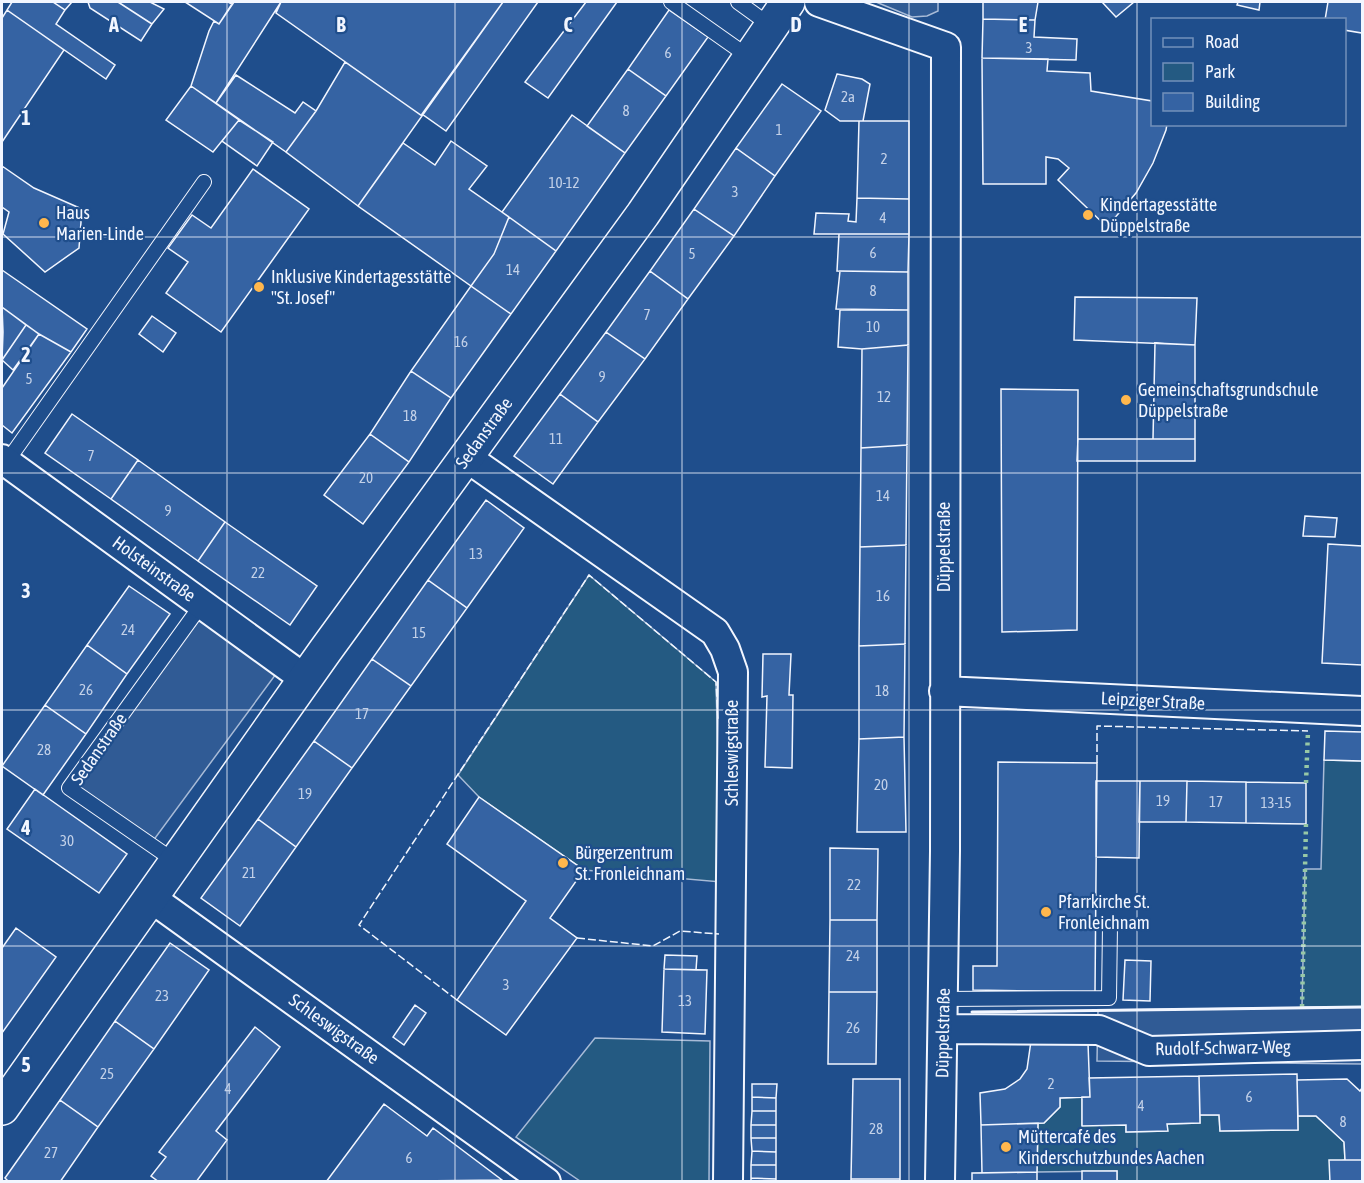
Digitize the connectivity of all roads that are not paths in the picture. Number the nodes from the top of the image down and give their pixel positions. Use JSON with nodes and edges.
{"nodes":[{"id":1,"x":671,"y":2,"type":"edge"},
{"id":2,"x":738,"y":2,"type":"edge"},
{"id":3,"x":819,"y":2,"type":"edge"},
{"id":4,"x":779,"y":14,"type":"edge"},
{"id":5,"x":749,"y":57,"type":"junction"},
{"id":6,"x":204,"y":182,"type":"dead end"},
{"id":7,"x":466,"y":457,"type":"junction"},
{"id":8,"x":4,"y":461,"type":"edge"},
{"id":9,"x":202,"y":604,"type":"junction"},
{"id":10,"x":305,"y":679,"type":"junction"},
{"id":11,"x":944,"y":691,"type":"junction"},
{"id":12,"x":1362,"y":711,"type":"edge"},
{"id":13,"x":176,"y":862,"type":"junction"},
{"id":14,"x":151,"y":898,"type":"junction"},
{"id":15,"x":1110,"y":926,"type":"dead end"},
{"id":16,"x":944,"y":999,"type":"junction"},
{"id":17,"x":944,"y":1029,"type":"junction"},
{"id":18,"x":1362,"y":1045,"type":"edge"},
{"id":19,"x":2,"y":1108,"type":"edge"},
{"id":20,"x":546,"y":1182,"type":"edge"},
{"id":21,"x":728,"y":1182,"type":"edge"},
{"id":22,"x":940,"y":1182,"type":"edge"}],
"edges":[{"from":1,"to":5,"type":"lane"},
{"from":2,"to":4,"type":"lane"},
{"from":3,"to":11,"type":"street","name":"Düppelstraße"},
{"from":4,"to":5,"type":"street","name":"Sedanstraße"},
{"from":5,"to":7,"type":"street","name":"Sedanstraße"},
{"from":6,"to":8,"type":"lane"},
{"from":7,"to":10,"type":"street","name":"Sedanstraße"},
{"from":7,"to":21,"type":"street","name":"Schleswigstraße"},
{"from":8,"to":9,"type":"street","name":"Holsteinstraße"},
{"from":9,"to":10,"type":"street","name":"Holsteinstraße"},
{"from":9,"to":13,"type":"lane","name":"Sedanstraße"},
{"from":10,"to":13,"type":"street","name":"Sedanstraße"},
{"from":11,"to":12,"type":"street","name":"Leipziger Straße"},
{"from":11,"to":16,"type":"street","name":"Düppelstraße"},
{"from":13,"to":14,"type":"street","name":"Sedanstraße"},
{"from":14,"to":19,"type":"street","name":"Sedanstraße"},
{"from":14,"to":20,"type":"street","name":"Schleswigstraße"},
{"from":15,"to":16,"type":"lane"},
{"from":16,"to":17,"type":"street","name":"Düppelstraße"},
{"from":17,"to":18,"type":"street","name":"Rudolf-Schwarz-Weg"},
{"from":17,"to":22,"type":"street","name":"Düppelstraße"}]}
